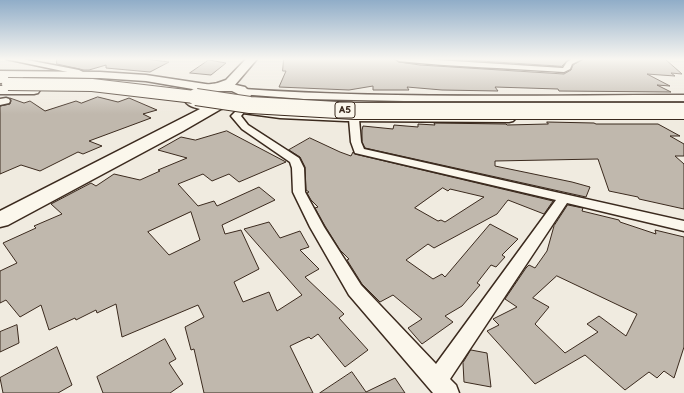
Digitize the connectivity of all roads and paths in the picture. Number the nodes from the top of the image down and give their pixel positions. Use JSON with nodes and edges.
{"nodes":[{"id":1,"x":65,"y":77,"type":"edge"},
{"id":2,"x":131,"y":77,"type":"edge"},
{"id":3,"x":235,"y":77,"type":"edge"},
{"id":4,"x":246,"y":77,"type":"edge"},
{"id":5,"x":4,"y":87,"type":"edge"},
{"id":6,"x":213,"y":88,"type":"junction"},
{"id":7,"x":242,"y":91,"type":"junction"},
{"id":8,"x":684,"y":98,"type":"edge"},
{"id":9,"x":193,"y":102,"type":"junction"},
{"id":10,"x":684,"y":104,"type":"edge"},
{"id":11,"x":220,"y":106,"type":"junction"},
{"id":12,"x":242,"y":111,"type":"junction"},
{"id":13,"x":684,"y":111,"type":"edge"},
{"id":14,"x":354,"y":119,"type":"junction"},
{"id":15,"x":684,"y":119,"type":"edge"},
{"id":16,"x":564,"y":198,"type":"junction"},
{"id":17,"x":0,"y":205,"type":"edge"},
{"id":18,"x":0,"y":220,"type":"edge"},
{"id":19,"x":684,"y":226,"type":"edge"},
{"id":20,"x":443,"y":387,"type":"edge"}],
"edges":[{"from":1,"to":5,"type":"main road"},
{"from":2,"to":6,"type":"main road"},
{"from":3,"to":6,"type":"main road"},
{"from":4,"to":7,"type":"main road"},
{"from":5,"to":9,"type":"main road"},
{"from":5,"to":10,"type":"highway","number":"A5"},
{"from":5,"to":13,"type":"highway","number":"A5","bridge":true},
{"from":6,"to":7,"type":"highway"},
{"from":6,"to":9,"type":"highway"},
{"from":7,"to":8,"type":"street"},
{"from":7,"to":11,"type":"highway"},
{"from":9,"to":11,"type":"highway"},
{"from":9,"to":17,"type":"highway"},
{"from":11,"to":12,"type":"street"},
{"from":11,"to":18,"type":"highway"},
{"from":12,"to":14,"type":"street"},
{"from":12,"to":20,"type":"street"},
{"from":14,"to":15,"type":"street"},
{"from":14,"to":16,"type":"street"},
{"from":16,"to":19,"type":"street"},
{"from":16,"to":20,"type":"street"}]}
